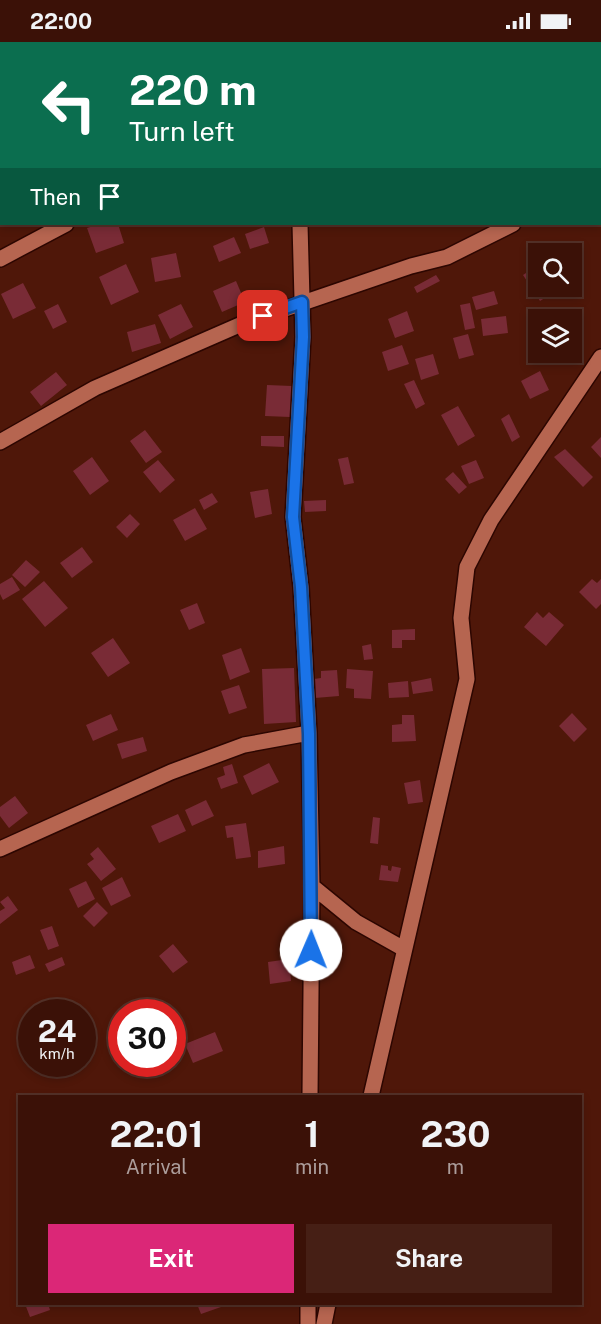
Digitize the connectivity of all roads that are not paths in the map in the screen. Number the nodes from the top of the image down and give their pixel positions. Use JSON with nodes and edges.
{"nodes":[{"id":1,"x":64,"y":225,"type":"edge"},
{"id":2,"x":300,"y":225,"type":"edge"},
{"id":3,"x":511,"y":225,"type":"edge"},
{"id":4,"x":0,"y":260,"type":"edge"},
{"id":5,"x":302,"y":302,"type":"junction"},
{"id":6,"x":601,"y":357,"type":"edge"},
{"id":7,"x":0,"y":442,"type":"edge"},
{"id":8,"x":309,"y":734,"type":"junction"},
{"id":9,"x":0,"y":849,"type":"edge"},
{"id":10,"x":312,"y":886,"type":"junction"},
{"id":11,"x":404,"y":949,"type":"junction"},
{"id":12,"x":309,"y":1095,"type":"edge"},
{"id":13,"x":371,"y":1095,"type":"edge"},
{"id":14,"x":308,"y":1305,"type":"edge"},
{"id":15,"x":328,"y":1305,"type":"edge"},
{"id":16,"x":308,"y":1324,"type":"edge"},
{"id":17,"x":324,"y":1324,"type":"edge"}],
"edges":[{"from":1,"to":4,"type":"street"},
{"from":2,"to":5,"type":"street"},
{"from":3,"to":5,"type":"street"},
{"from":5,"to":7,"type":"street"},
{"from":5,"to":8,"type":"street"},
{"from":6,"to":11,"type":"street"},
{"from":8,"to":9,"type":"street"},
{"from":8,"to":10,"type":"street"},
{"from":10,"to":11,"type":"street"},
{"from":10,"to":12,"type":"street"},
{"from":11,"to":13,"type":"street"},
{"from":14,"to":16,"type":"street"},
{"from":15,"to":17,"type":"street"}]}
